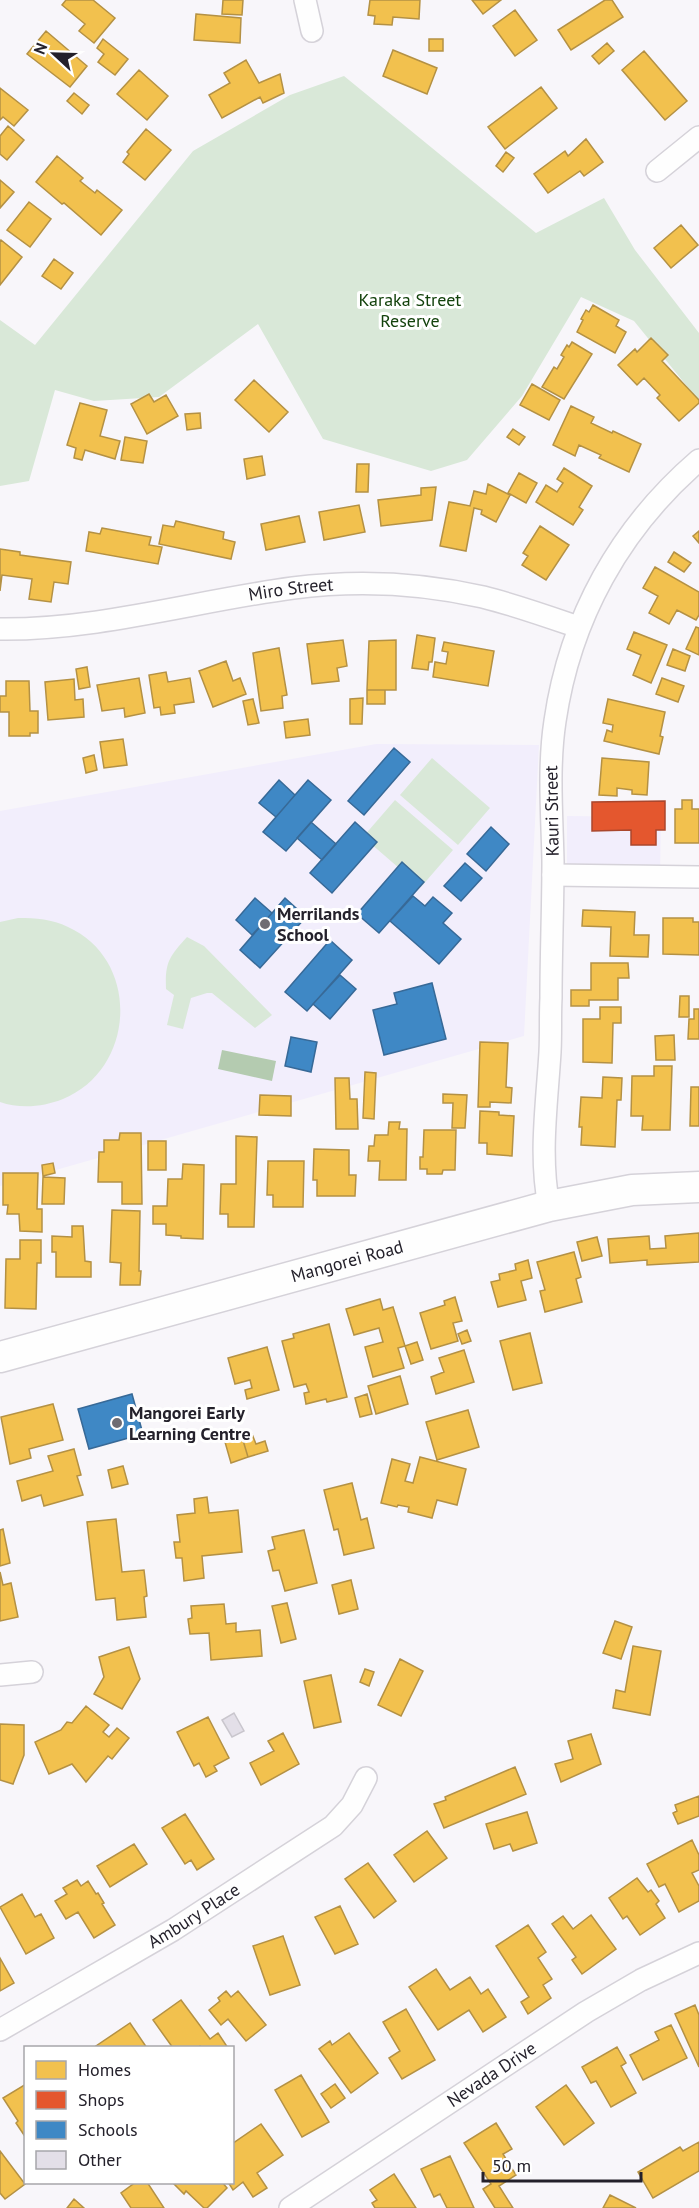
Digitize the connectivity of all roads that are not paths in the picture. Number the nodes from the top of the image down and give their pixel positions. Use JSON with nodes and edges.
{"nodes":[{"id":1,"x":305,"y":0,"type":"edge"},
{"id":2,"x":312,"y":31,"type":"dead end"},
{"id":3,"x":699,"y":137,"type":"edge"},
{"id":4,"x":657,"y":171,"type":"dead end"},
{"id":5,"x":699,"y":460,"type":"edge"},
{"id":6,"x":578,"y":627,"type":"junction"},
{"id":7,"x":0,"y":629,"type":"edge"},
{"id":8,"x":553,"y":875,"type":"junction"},
{"id":9,"x":699,"y":877,"type":"edge"},
{"id":10,"x":699,"y":1187,"type":"edge"},
{"id":11,"x":549,"y":1206,"type":"junction"},
{"id":12,"x":0,"y":1357,"type":"edge"},
{"id":13,"x":32,"y":1671,"type":"dead end"},
{"id":14,"x":0,"y":1675,"type":"edge"},
{"id":15,"x":366,"y":1778,"type":"dead end"},
{"id":16,"x":699,"y":1953,"type":"edge"},
{"id":17,"x":0,"y":2031,"type":"edge"},
{"id":18,"x":290,"y":2208,"type":"edge"}],
"edges":[{"from":1,"to":2,"type":"street"},
{"from":3,"to":4,"type":"street"},
{"from":5,"to":6,"type":"street","name":"Kauri Street"},
{"from":6,"to":7,"type":"street","name":"Miro Street"},
{"from":6,"to":8,"type":"street","name":"Kauri Street"},
{"from":8,"to":9,"type":"street"},
{"from":8,"to":11,"type":"street","name":"Kauri Street"},
{"from":10,"to":11,"type":"main road","name":"Mangorei Road"},
{"from":11,"to":12,"type":"main road","name":"Mangorei Road"},
{"from":13,"to":14,"type":"street"},
{"from":15,"to":17,"type":"street","name":"Ambury Place"},
{"from":16,"to":18,"type":"street","name":"Nevada Drive"}]}
